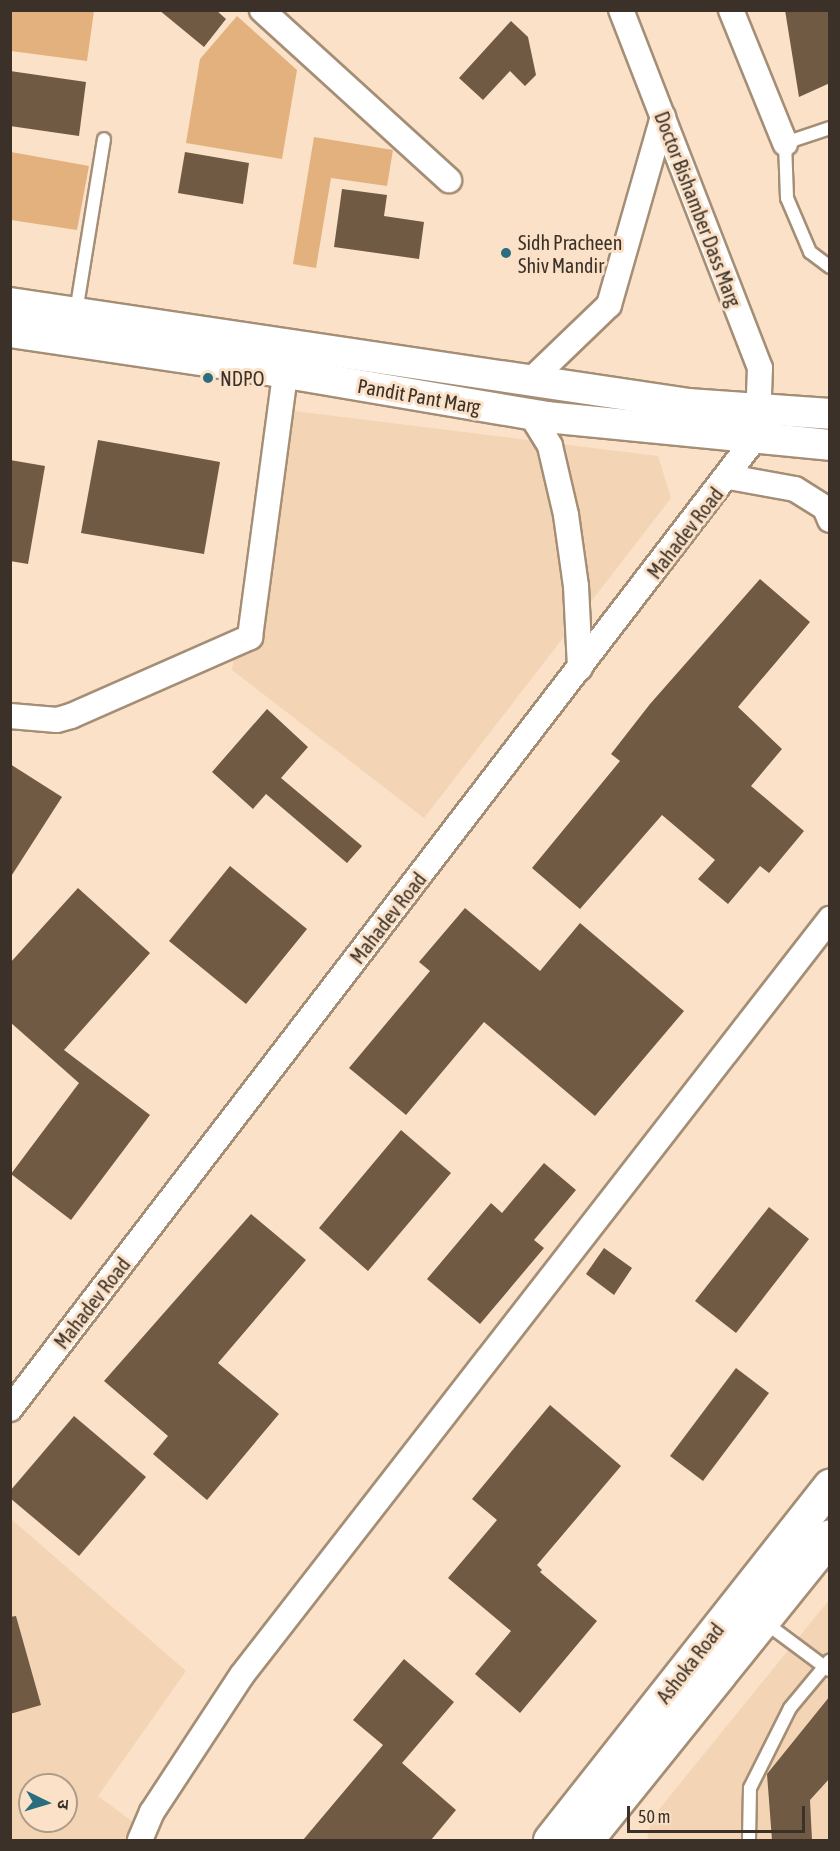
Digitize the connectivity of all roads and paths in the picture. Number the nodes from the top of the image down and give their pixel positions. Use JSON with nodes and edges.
{"nodes":[{"id":1,"x":262,"y":10,"type":"edge"},
{"id":2,"x":621,"y":10,"type":"edge"},
{"id":3,"x":731,"y":10,"type":"edge"},
{"id":4,"x":663,"y":117,"type":"junction"},
{"id":5,"x":830,"y":128,"type":"edge"},
{"id":6,"x":104,"y":139,"type":"dead end"},
{"id":7,"x":785,"y":143,"type":"junction"},
{"id":8,"x":449,"y":180,"type":"dead end"},
{"id":9,"x":830,"y":267,"type":"edge"},
{"id":10,"x":10,"y":303,"type":"edge"},
{"id":11,"x":76,"y":312,"type":"junction"},
{"id":12,"x":10,"y":332,"type":"edge"},
{"id":13,"x":285,"y":373,"type":"junction"},
{"id":14,"x":531,"y":380,"type":"junction"},
{"id":15,"x":828,"y":411,"type":"edge"},
{"id":16,"x":531,"y":415,"type":"junction"},
{"id":17,"x":757,"y":423,"type":"junction"},
{"id":18,"x":830,"y":446,"type":"edge"},
{"id":19,"x":729,"y":477,"type":"junction"},
{"id":20,"x":830,"y":520,"type":"edge"},
{"id":21,"x":580,"y":668,"type":"junction"},
{"id":22,"x":10,"y":716,"type":"edge"},
{"id":23,"x":830,"y":919,"type":"edge"},
{"id":24,"x":10,"y":1409,"type":"edge"},
{"id":25,"x":830,"y":1485,"type":"edge"},
{"id":26,"x":830,"y":1536,"type":"edge"},
{"id":27,"x":830,"y":1564,"type":"edge"},
{"id":28,"x":787,"y":1590,"type":"junction"},
{"id":29,"x":763,"y":1620,"type":"junction"},
{"id":30,"x":828,"y":1666,"type":"edge"},
{"id":31,"x":140,"y":1840,"type":"edge"},
{"id":32,"x":550,"y":1840,"type":"edge"},
{"id":33,"x":586,"y":1840,"type":"edge"},
{"id":34,"x":749,"y":1840,"type":"edge"}],
"edges":[{"from":1,"to":8,"type":"street"},
{"from":2,"to":4,"type":"street","name":"Doctor Bishamber Dass Marg"},
{"from":3,"to":7,"type":"street"},
{"from":4,"to":14,"type":"street"},
{"from":4,"to":17,"type":"street","name":"Doctor Bishamber Dass Marg"},
{"from":5,"to":7,"type":"lane"},
{"from":6,"to":11,"type":"lane"},
{"from":7,"to":9,"type":"lane"},
{"from":10,"to":11,"type":"street","name":"Pandit Pant Marg"},
{"from":11,"to":14,"type":"street","name":"Pandit Pant Marg"},
{"from":12,"to":13,"type":"street","name":"Pandit Pant Marg"},
{"from":13,"to":16,"type":"street","name":"Pandit Pant Marg"},
{"from":13,"to":22,"type":"street"},
{"from":14,"to":17,"type":"street","name":"Pandit Pant Marg"},
{"from":15,"to":17,"type":"street","name":"Pandit Pant Marg"},
{"from":16,"to":17,"type":"street","name":"Pandit Pant Marg"},
{"from":16,"to":21,"type":"street"},
{"from":17,"to":18,"type":"street","name":"Pandit Pant Marg"},
{"from":17,"to":19,"type":"street","name":"Mahadev Road"},
{"from":19,"to":20,"type":"street"},
{"from":19,"to":21,"type":"street","name":"Mahadev Road"},
{"from":21,"to":24,"type":"street","name":"Mahadev Road"},
{"from":23,"to":31,"type":"street"},
{"from":25,"to":32,"type":"main road","name":"Ashoka Road"},
{"from":26,"to":28,"type":"main road","name":"Ashoka Road"},
{"from":27,"to":28,"type":"main road"},
{"from":28,"to":29,"type":"main road","name":"Ashoka Road"},
{"from":29,"to":30,"type":"lane"},
{"from":29,"to":33,"type":"main road","name":"Ashoka Road"},
{"from":30,"to":34,"type":"lane"}]}
